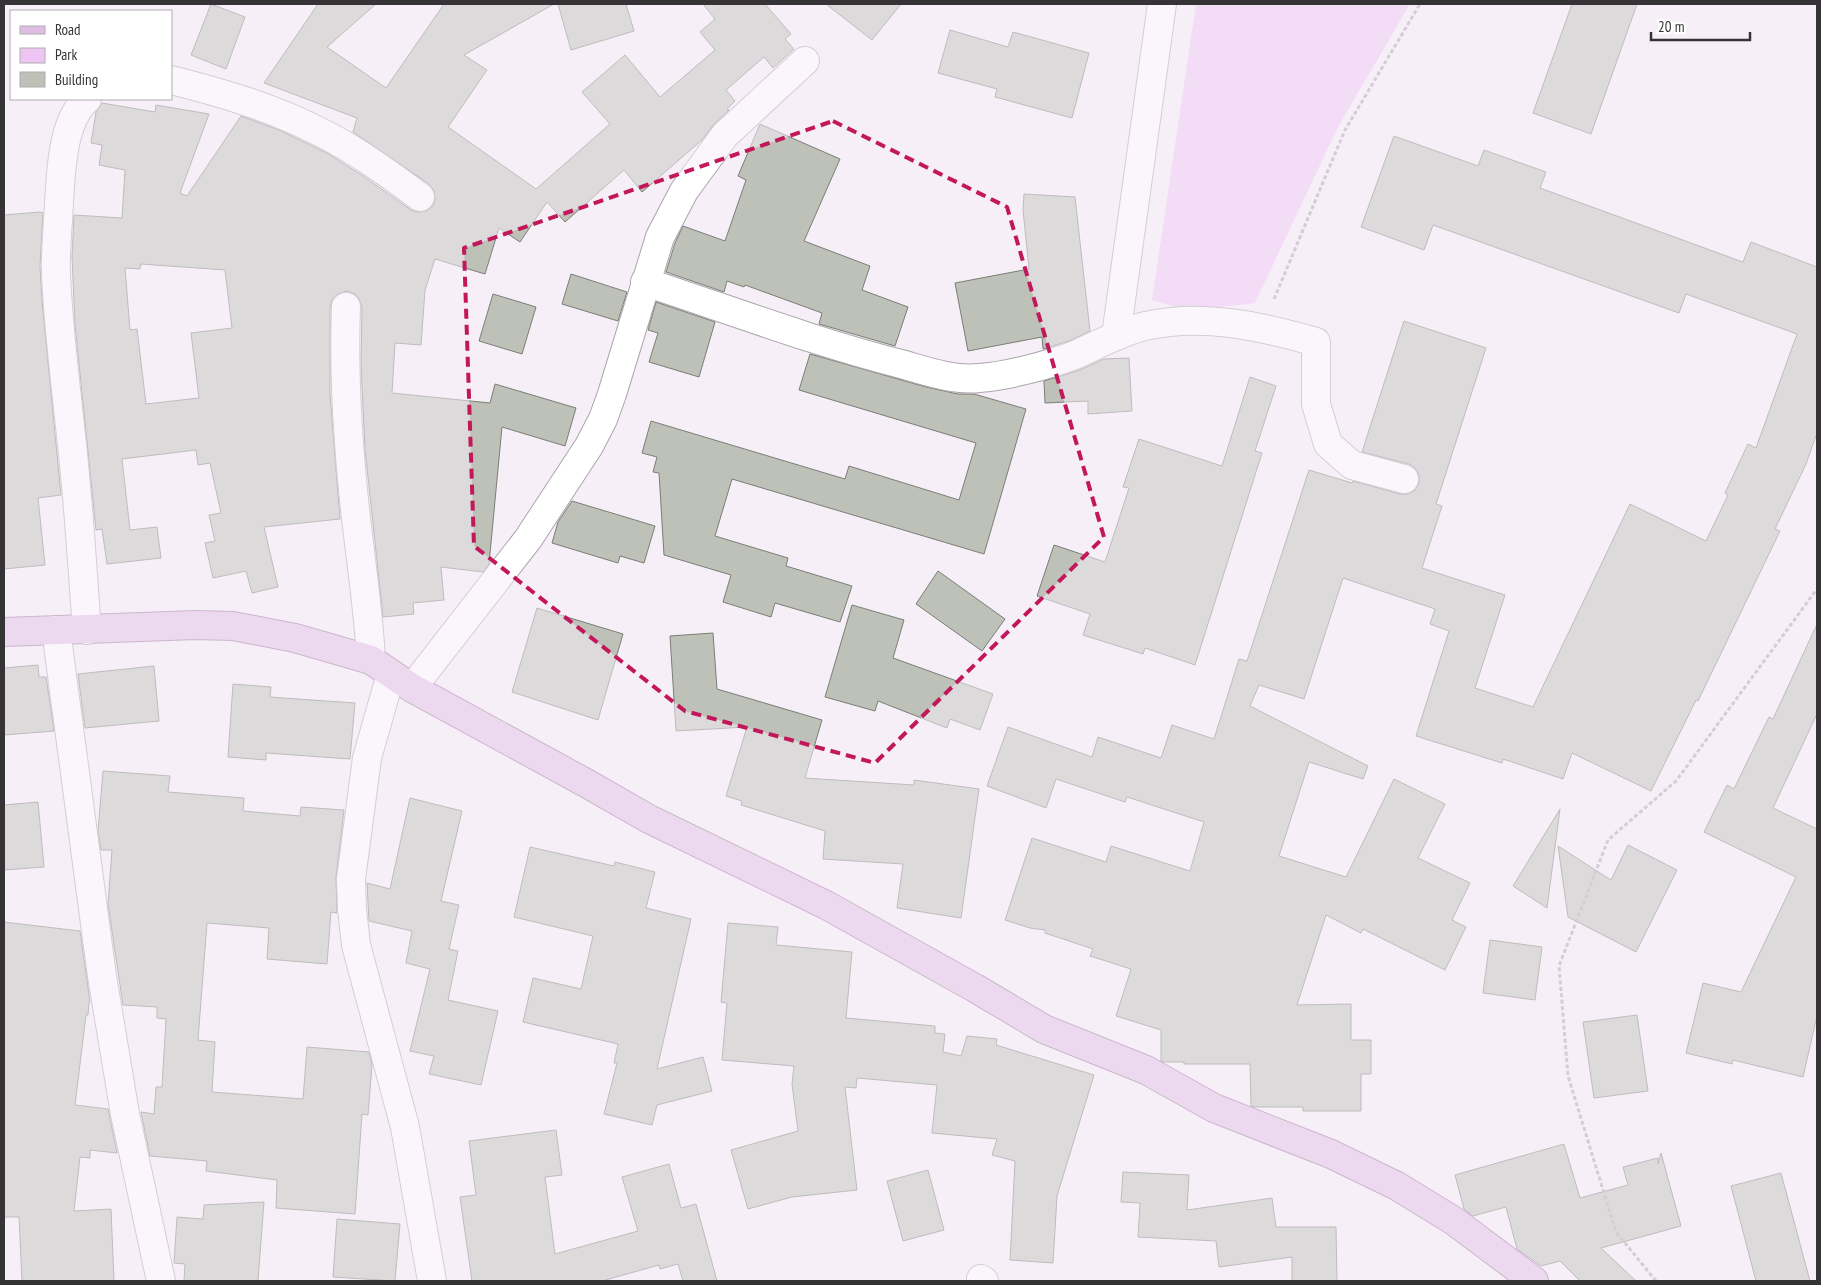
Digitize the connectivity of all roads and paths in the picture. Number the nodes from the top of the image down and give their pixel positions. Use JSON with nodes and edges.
{"nodes":[{"id":1,"x":1162,"y":4,"type":"edge"},
{"id":2,"x":1420,"y":4,"type":"edge"},
{"id":3,"x":805,"y":61,"type":"dead end"},
{"id":4,"x":172,"y":80,"type":"edge"},
{"id":5,"x":85,"y":100,"type":"edge"},
{"id":6,"x":420,"y":197,"type":"dead end"},
{"id":7,"x":645,"y":282,"type":"junction"},
{"id":8,"x":346,"y":307,"type":"dead end"},
{"id":9,"x":1263,"y":327,"type":"junction"},
{"id":10,"x":1116,"y":336,"type":"junction"},
{"id":11,"x":1404,"y":479,"type":"dead end"},
{"id":12,"x":1817,"y":589,"type":"edge"},
{"id":13,"x":56,"y":630,"type":"junction"},
{"id":14,"x":88,"y":630,"type":"junction"},
{"id":15,"x":4,"y":632,"type":"edge"},
{"id":16,"x":391,"y":674,"type":"junction"},
{"id":17,"x":161,"y":1281,"type":"edge"},
{"id":18,"x":432,"y":1281,"type":"edge"},
{"id":19,"x":1534,"y":1281,"type":"edge"},
{"id":20,"x":1656,"y":1281,"type":"edge"}],
"edges":[{"from":1,"to":10,"type":"street"},
{"from":2,"to":9,"type":"path"},
{"from":3,"to":7,"type":"street"},
{"from":4,"to":6,"type":"street"},
{"from":5,"to":14,"type":"street"},
{"from":7,"to":10,"type":"street"},
{"from":7,"to":16,"type":"street"},
{"from":8,"to":16,"type":"street"},
{"from":9,"to":10,"type":"street"},
{"from":9,"to":11,"type":"street"},
{"from":12,"to":20,"type":"path"},
{"from":13,"to":14,"type":"main road"},
{"from":13,"to":15,"type":"main road"},
{"from":13,"to":17,"type":"street"},
{"from":14,"to":16,"type":"main road"},
{"from":16,"to":18,"type":"street"},
{"from":16,"to":19,"type":"main road"}]}
